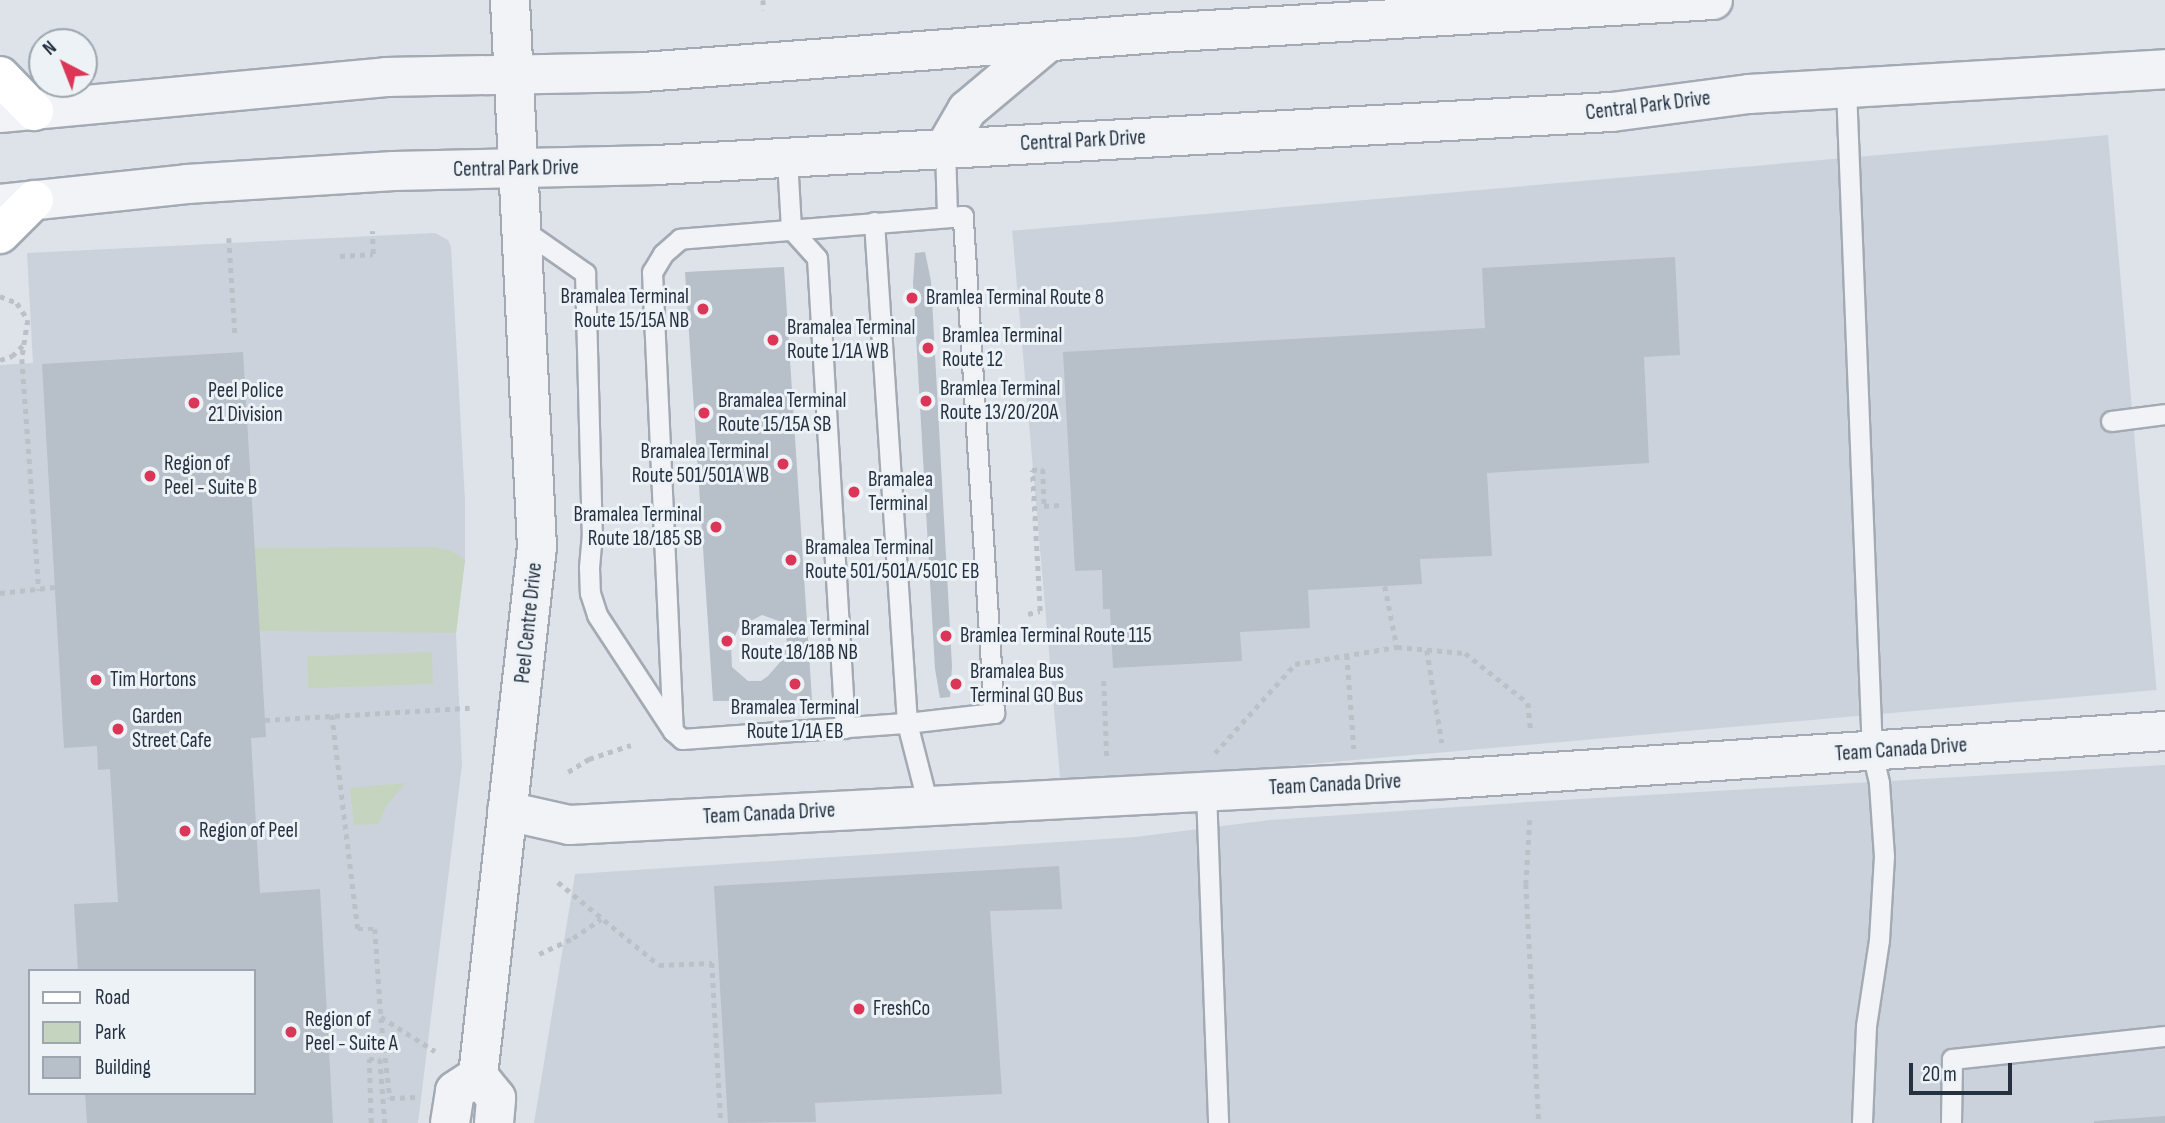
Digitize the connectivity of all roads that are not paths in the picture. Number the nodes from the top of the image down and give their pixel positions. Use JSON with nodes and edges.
{"nodes":[{"id":1,"x":510,"y":0,"type":"edge"},
{"id":2,"x":1713,"y":0,"type":"edge"},
{"id":3,"x":1048,"y":42,"type":"junction"},
{"id":4,"x":2165,"y":69,"type":"edge"},
{"id":5,"x":514,"y":75,"type":"junction"},
{"id":6,"x":0,"y":76,"type":"edge"},
{"id":7,"x":1846,"y":88,"type":"junction"},
{"id":8,"x":17,"y":112,"type":"edge"},
{"id":9,"x":945,"y":148,"type":"junction"},
{"id":10,"x":787,"y":159,"type":"junction"},
{"id":11,"x":519,"y":168,"type":"junction"},
{"id":12,"x":17,"y":202,"type":"edge"},
{"id":13,"x":947,"y":217,"type":"junction"},
{"id":14,"x":874,"y":222,"type":"junction"},
{"id":15,"x":522,"y":229,"type":"junction"},
{"id":16,"x":791,"y":229,"type":"junction"},
{"id":17,"x":0,"y":234,"type":"edge"},
{"id":18,"x":2165,"y":414,"type":"edge"},
{"id":19,"x":2111,"y":421,"type":"dead end"},
{"id":20,"x":907,"y":723,"type":"junction"},
{"id":21,"x":845,"y":728,"type":"junction"},
{"id":22,"x":673,"y":731,"type":"junction"},
{"id":23,"x":2165,"y":731,"type":"edge"},
{"id":24,"x":1872,"y":752,"type":"junction"},
{"id":25,"x":1193,"y":792,"type":"junction"},
{"id":26,"x":928,"y":805,"type":"junction"},
{"id":27,"x":507,"y":811,"type":"junction"},
{"id":28,"x":2165,"y":1036,"type":"edge"},
{"id":29,"x":478,"y":1076,"type":"junction"},
{"id":30,"x":439,"y":1110,"type":"edge"},
{"id":31,"x":494,"y":1123,"type":"edge"},
{"id":32,"x":1218,"y":1123,"type":"edge"},
{"id":33,"x":1862,"y":1123,"type":"edge"},
{"id":34,"x":1951,"y":1123,"type":"edge"}],
"edges":[{"from":1,"to":5,"type":"street","name":"Peel Centre Drive"},
{"from":2,"to":3,"type":"street"},
{"from":3,"to":5,"type":"street"},
{"from":3,"to":9,"type":"street"},
{"from":4,"to":7,"type":"street","name":"Central Park Drive"},
{"from":5,"to":8,"type":"street"},
{"from":5,"to":11,"type":"street","name":"Peel Centre Drive"},
{"from":6,"to":8,"type":"main road"},
{"from":7,"to":9,"type":"street","name":"Central Park Drive"},
{"from":7,"to":24,"type":"lane"},
{"from":9,"to":10,"type":"street","name":"Central Park Drive"},
{"from":9,"to":13,"type":"lane"},
{"from":10,"to":11,"type":"street","name":"Central Park Drive"},
{"from":10,"to":16,"type":"lane"},
{"from":11,"to":12,"type":"street","name":"Central Park Drive"},
{"from":11,"to":15,"type":"street","name":"Peel Centre Drive"},
{"from":12,"to":17,"type":"main road"},
{"from":13,"to":14,"type":"lane"},
{"from":13,"to":20,"type":"lane"},
{"from":14,"to":16,"type":"lane"},
{"from":14,"to":20,"type":"lane"},
{"from":15,"to":22,"type":"lane"},
{"from":15,"to":27,"type":"street","name":"Peel Centre Drive"},
{"from":16,"to":21,"type":"lane"},
{"from":16,"to":22,"type":"lane"},
{"from":18,"to":19,"type":"lane"},
{"from":20,"to":21,"type":"lane"},
{"from":20,"to":26,"type":"lane"},
{"from":21,"to":22,"type":"lane"},
{"from":23,"to":24,"type":"street","name":"Team Canada Drive"},
{"from":24,"to":25,"type":"street","name":"Team Canada Drive"},
{"from":24,"to":33,"type":"lane"},
{"from":25,"to":26,"type":"street","name":"Team Canada Drive"},
{"from":25,"to":32,"type":"lane"},
{"from":26,"to":27,"type":"street","name":"Team Canada Drive"},
{"from":27,"to":29,"type":"street","name":"Peel Centre Drive"},
{"from":28,"to":34,"type":"lane"},
{"from":29,"to":30,"type":"street"},
{"from":29,"to":31,"type":"street"}]}
